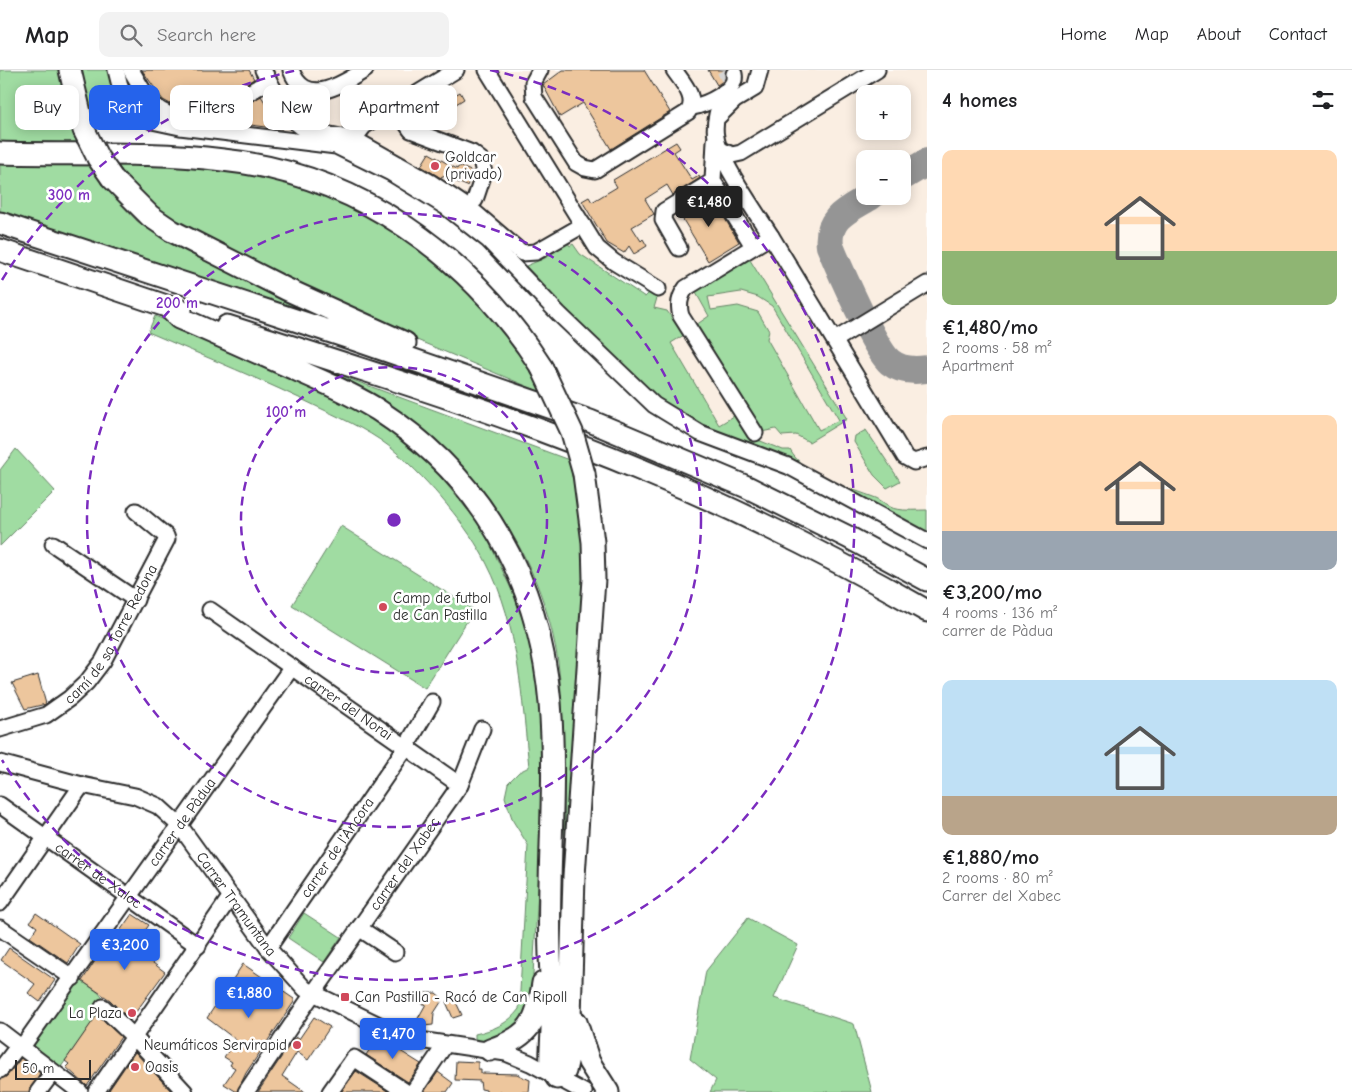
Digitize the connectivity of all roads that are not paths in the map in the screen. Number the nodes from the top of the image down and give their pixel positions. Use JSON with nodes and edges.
{"nodes":[{"id":1,"x":70,"y":70,"type":"edge"},
{"id":2,"x":116,"y":70,"type":"edge"},
{"id":3,"x":131,"y":70,"type":"edge"},
{"id":4,"x":291,"y":70,"type":"edge"},
{"id":5,"x":365,"y":70,"type":"edge"},
{"id":6,"x":456,"y":70,"type":"edge"},
{"id":7,"x":487,"y":70,"type":"edge"},
{"id":8,"x":540,"y":70,"type":"edge"},
{"id":9,"x":674,"y":70,"type":"edge"},
{"id":10,"x":760,"y":70,"type":"edge"},
{"id":11,"x":767,"y":70,"type":"edge"},
{"id":12,"x":877,"y":70,"type":"edge"},
{"id":13,"x":266,"y":75,"type":"edge"},
{"id":14,"x":431,"y":85,"type":"edge"},
{"id":15,"x":755,"y":88,"type":"junction"},
{"id":16,"x":692,"y":107,"type":"junction"},
{"id":17,"x":718,"y":116,"type":"junction"},
{"id":18,"x":361,"y":130,"type":"edge"},
{"id":19,"x":411,"y":130,"type":"edge"},
{"id":20,"x":715,"y":132,"type":"junction"},
{"id":21,"x":354,"y":139,"type":"junction"},
{"id":22,"x":721,"y":150,"type":"junction"},
{"id":23,"x":0,"y":153,"type":"edge"},
{"id":24,"x":713,"y":181,"type":"junction"},
{"id":25,"x":475,"y":200,"type":"dead end"},
{"id":26,"x":0,"y":223,"type":"edge"},
{"id":27,"x":583,"y":225,"type":"junction"},
{"id":28,"x":771,"y":236,"type":"junction"},
{"id":29,"x":753,"y":246,"type":"junction"},
{"id":30,"x":679,"y":248,"type":"dead end"},
{"id":31,"x":0,"y":250,"type":"edge"},
{"id":32,"x":927,"y":284,"type":"edge"},
{"id":33,"x":658,"y":289,"type":"dead end"},
{"id":34,"x":168,"y":307,"type":"junction"},
{"id":35,"x":835,"y":340,"type":"junction"},
{"id":36,"x":504,"y":390,"type":"junction"},
{"id":37,"x":755,"y":433,"type":"dead end"},
{"id":38,"x":927,"y":458,"type":"edge"},
{"id":39,"x":136,"y":512,"type":"dead end"},
{"id":40,"x":927,"y":542,"type":"edge"},
{"id":41,"x":53,"y":544,"type":"dead end"},
{"id":42,"x":927,"y":580,"type":"edge"},
{"id":43,"x":136,"y":600,"type":"junction"},
{"id":44,"x":210,"y":610,"type":"dead end"},
{"id":45,"x":927,"y":610,"type":"edge"},
{"id":46,"x":292,"y":666,"type":"junction"},
{"id":47,"x":432,"y":702,"type":"dead end"},
{"id":48,"x":0,"y":729,"type":"edge"},
{"id":49,"x":482,"y":729,"type":"dead end"},
{"id":50,"x":406,"y":747,"type":"junction"},
{"id":51,"x":2,"y":768,"type":"edge"},
{"id":52,"x":82,"y":785,"type":"junction"},
{"id":53,"x":460,"y":785,"type":"junction"},
{"id":54,"x":0,"y":805,"type":"edge"},
{"id":55,"x":180,"y":826,"type":"junction"},
{"id":56,"x":46,"y":837,"type":"junction"},
{"id":57,"x":129,"y":896,"type":"junction"},
{"id":58,"x":231,"y":896,"type":"junction"},
{"id":59,"x":0,"y":903,"type":"edge"},
{"id":60,"x":0,"y":928,"type":"edge"},
{"id":61,"x":359,"y":928,"type":"junction"},
{"id":62,"x":550,"y":938,"type":"junction"},
{"id":63,"x":198,"y":946,"type":"junction"},
{"id":64,"x":268,"y":948,"type":"junction"},
{"id":65,"x":395,"y":952,"type":"dead end"},
{"id":66,"x":571,"y":962,"type":"junction"},
{"id":67,"x":73,"y":978,"type":"junction"},
{"id":68,"x":314,"y":993,"type":"junction"},
{"id":69,"x":103,"y":1007,"type":"dead end"},
{"id":70,"x":0,"y":1031,"type":"edge"},
{"id":71,"x":134,"y":1037,"type":"junction"},
{"id":72,"x":445,"y":1045,"type":"junction"},
{"id":73,"x":20,"y":1046,"type":"junction"},
{"id":74,"x":490,"y":1050,"type":"junction"},
{"id":75,"x":0,"y":1070,"type":"edge"},
{"id":76,"x":53,"y":1072,"type":"junction"},
{"id":77,"x":557,"y":1078,"type":"junction"},
{"id":78,"x":38,"y":1092,"type":"edge"},
{"id":79,"x":80,"y":1092,"type":"edge"},
{"id":80,"x":96,"y":1092,"type":"edge"},
{"id":81,"x":185,"y":1092,"type":"edge"},
{"id":82,"x":246,"y":1092,"type":"edge"},
{"id":83,"x":330,"y":1092,"type":"edge"},
{"id":84,"x":406,"y":1092,"type":"edge"},
{"id":85,"x":414,"y":1092,"type":"edge"},
{"id":86,"x":584,"y":1092,"type":"edge"},
{"id":87,"x":608,"y":1092,"type":"edge"}],
"edges":[{"from":1,"to":36,"type":"highway","bridge":true},
{"from":2,"to":40,"type":"street"},
{"from":3,"to":13,"type":"street"},
{"from":4,"to":5,"type":"street"},
{"from":6,"to":14,"type":"street"},
{"from":7,"to":27,"type":"street"},
{"from":8,"to":16,"type":"street"},
{"from":9,"to":16,"type":"street"},
{"from":10,"to":15,"type":"street"},
{"from":11,"to":15,"type":"street"},
{"from":12,"to":22,"type":"street"},
{"from":13,"to":21,"type":"street"},
{"from":15,"to":17,"type":"street"},
{"from":16,"to":17,"type":"street"},
{"from":17,"to":20,"type":"street"},
{"from":18,"to":21,"type":"street"},
{"from":19,"to":25,"type":"street"},
{"from":20,"to":22,"type":"street"},
{"from":20,"to":24,"type":"street"},
{"from":21,"to":27,"type":"street"},
{"from":22,"to":28,"type":"street"},
{"from":23,"to":66,"type":"highway","bridge":true},
{"from":24,"to":29,"type":"street"},
{"from":24,"to":30,"type":"street"},
{"from":26,"to":36,"type":"highway"},
{"from":27,"to":33,"type":"street"},
{"from":28,"to":29,"type":"street"},
{"from":28,"to":35,"type":"street"},
{"from":29,"to":37,"type":"street"},
{"from":31,"to":34,"type":"highway"},
{"from":32,"to":35,"type":"street"},
{"from":34,"to":45,"type":"highway"},
{"from":34,"to":62,"type":"highway"},
{"from":35,"to":38,"type":"street"},
{"from":36,"to":42,"type":"highway"},
{"from":39,"to":43,"type":"street","name":"camí de sa Torre Redona"},
{"from":41,"to":43,"type":"street"},
{"from":43,"to":48,"type":"street","name":"camí de sa Torre Redona"},
{"from":44,"to":46,"type":"street","name":"carrer del Norai"},
{"from":46,"to":50,"type":"street","name":"carrer del Norai"},
{"from":46,"to":55,"type":"street","name":"carrer de Pàdua"},
{"from":47,"to":50,"type":"street","name":"carrer de l'Àncora"},
{"from":49,"to":53,"type":"street","name":"carrer del Xabec"},
{"from":50,"to":53,"type":"street","name":"carrer del Norai"},
{"from":50,"to":64,"type":"street","name":"carrer de l'Àncora"},
{"from":51,"to":52,"type":"street","name":"Carrer Tramuntana"},
{"from":52,"to":55,"type":"street","name":"Carrer Tramuntana"},
{"from":52,"to":56,"type":"street"},
{"from":53,"to":61,"type":"street","name":"carrer del Xabec"},
{"from":54,"to":56,"type":"street","name":"carrer de Xaloc"},
{"from":55,"to":57,"type":"street","name":"carrer de Pàdua"},
{"from":55,"to":58,"type":"street","name":"Carrer Tramuntana"},
{"from":56,"to":57,"type":"street","name":"carrer de Xaloc"},
{"from":56,"to":59,"type":"street"},
{"from":57,"to":63,"type":"street","name":"carrer de Xaloc"},
{"from":57,"to":67,"type":"street","name":"carrer de Pàdua"},
{"from":58,"to":63,"type":"street"},
{"from":58,"to":64,"type":"street","name":"Carrer Tramuntana"},
{"from":60,"to":67,"type":"street"},
{"from":61,"to":65,"type":"street"},
{"from":61,"to":68,"type":"street","name":"carrer del Xabec"},
{"from":62,"to":74,"type":"highway"},
{"from":62,"to":77,"type":"highway"},
{"from":63,"to":71,"type":"street"},
{"from":64,"to":68,"type":"street","name":"Carrer Tramuntana"},
{"from":66,"to":77,"type":"highway"},
{"from":66,"to":87,"type":"highway"},
{"from":67,"to":73,"type":"street","name":"carrer de Pàdua"},
{"from":68,"to":72,"type":"street","name":"Carrer Tramuntana"},
{"from":68,"to":82,"type":"street"},
{"from":69,"to":71,"type":"street"},
{"from":70,"to":73,"type":"street"},
{"from":71,"to":80,"type":"street"},
{"from":71,"to":81,"type":"street"},
{"from":72,"to":74,"type":"street","name":"Carrer Tramuntana"},
{"from":72,"to":85,"type":"street"},
{"from":73,"to":75,"type":"street","name":"carrer de Pàdua"},
{"from":73,"to":76,"type":"street"},
{"from":74,"to":77,"type":"street","name":"Carrer Tramuntana"},
{"from":76,"to":78,"type":"street"},
{"from":76,"to":79,"type":"street"},
{"from":77,"to":86,"type":"street","name":"Carrer Tramuntana"},
{"from":83,"to":84,"type":"street"}]}
